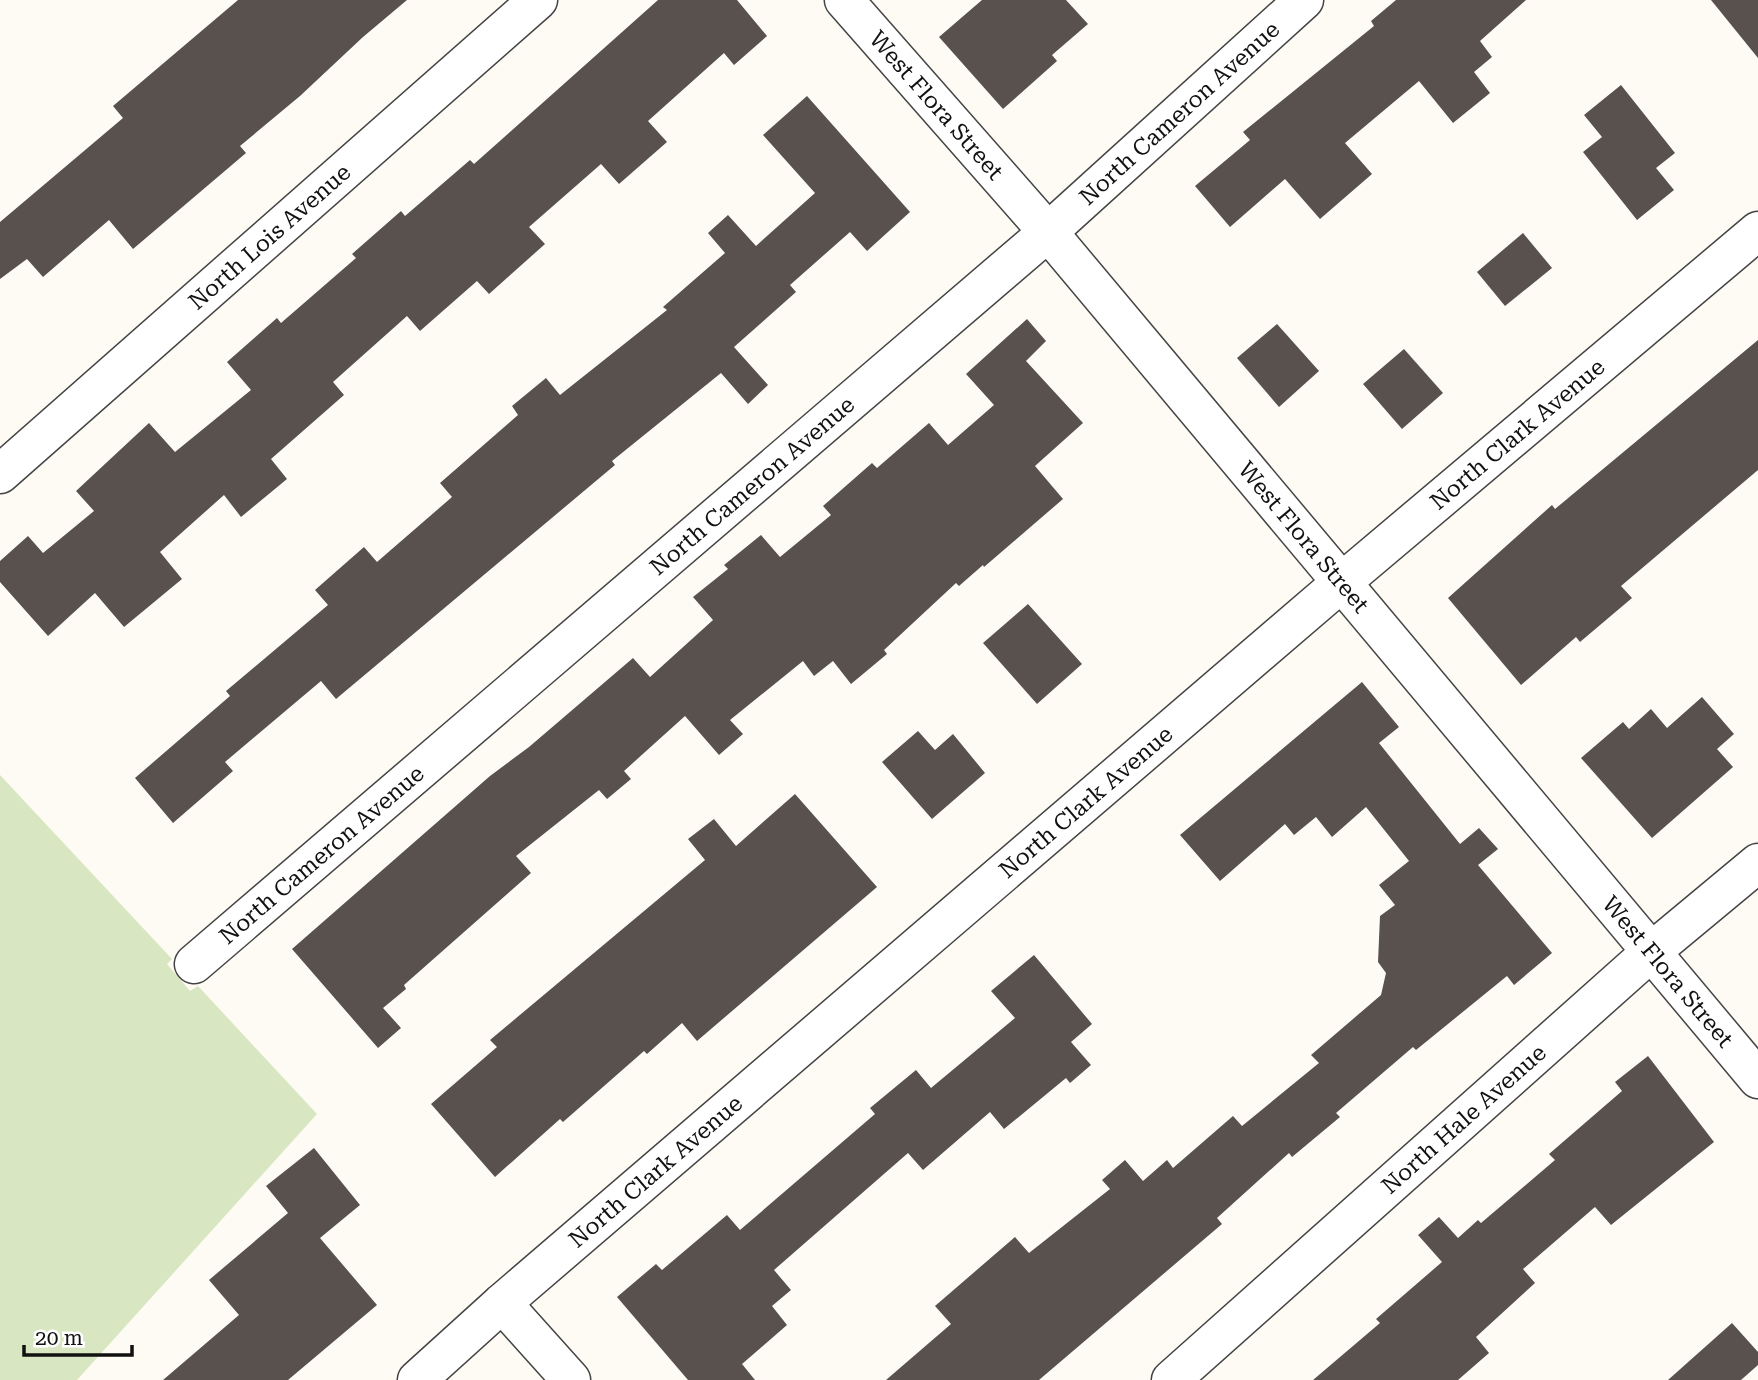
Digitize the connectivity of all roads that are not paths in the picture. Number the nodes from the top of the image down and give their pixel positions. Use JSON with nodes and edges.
{"nodes":[{"id":1,"x":538,"y":0,"type":"edge"},
{"id":2,"x":844,"y":0,"type":"edge"},
{"id":3,"x":1304,"y":0,"type":"edge"},
{"id":4,"x":1758,"y":231,"type":"edge"},
{"id":5,"x":1048,"y":232,"type":"junction"},
{"id":6,"x":0,"y":474,"type":"edge"},
{"id":7,"x":1342,"y":582,"type":"junction"},
{"id":8,"x":1758,"y":863,"type":"edge"},
{"id":9,"x":1651,"y":952,"type":"junction"},
{"id":10,"x":194,"y":964,"type":"dead end"},
{"id":11,"x":1758,"y":1079,"type":"edge"},
{"id":12,"x":502,"y":1303,"type":"junction"},
{"id":13,"x":417,"y":1380,"type":"edge"},
{"id":14,"x":571,"y":1380,"type":"edge"},
{"id":15,"x":1171,"y":1380,"type":"edge"}],
"edges":[{"from":1,"to":6,"type":"street","name":"North Lois Avenue"},
{"from":2,"to":5,"type":"street","name":"West Flora Street"},
{"from":3,"to":5,"type":"street","name":"North Cameron Avenue"},
{"from":4,"to":7,"type":"street","name":"North Clark Avenue"},
{"from":5,"to":7,"type":"street","name":"West Flora Street"},
{"from":5,"to":10,"type":"street","name":"North Cameron Avenue"},
{"from":7,"to":9,"type":"street","name":"West Flora Street"},
{"from":7,"to":12,"type":"street","name":"North Clark Avenue"},
{"from":8,"to":9,"type":"street","name":"North Hale Avenue"},
{"from":9,"to":11,"type":"street","name":"West Flora Street"},
{"from":9,"to":15,"type":"street","name":"North Hale Avenue"},
{"from":12,"to":13,"type":"street","name":"North Clark Avenue"},
{"from":12,"to":14,"type":"street"}]}
